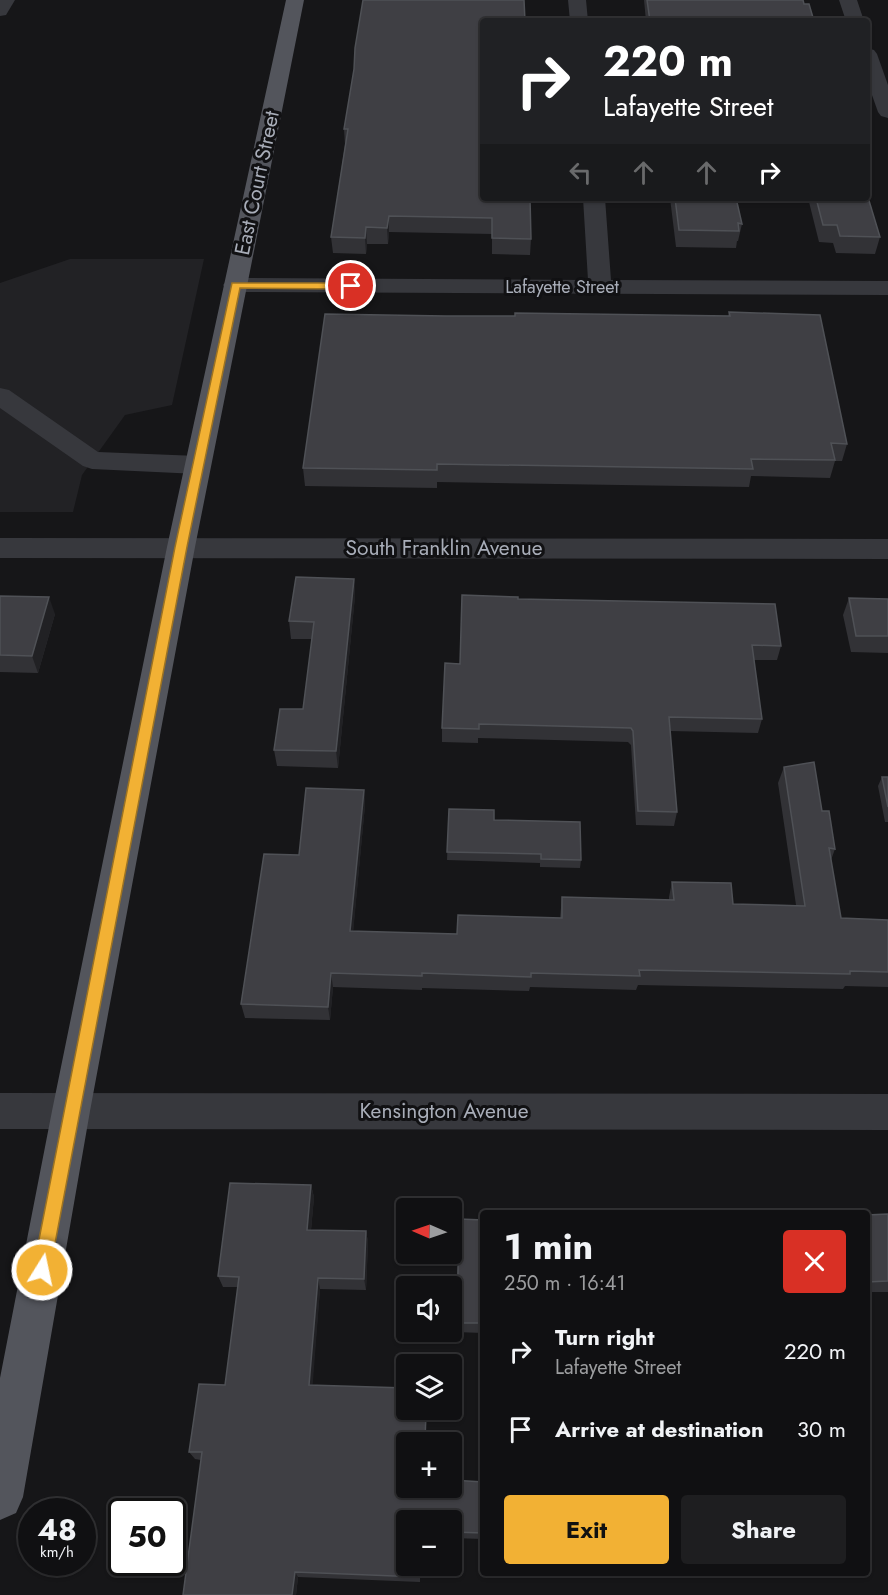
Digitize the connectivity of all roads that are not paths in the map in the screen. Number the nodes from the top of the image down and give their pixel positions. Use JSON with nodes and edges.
{"nodes":[{"id":1,"x":6,"y":0,"type":"edge"},
{"id":2,"x":295,"y":0,"type":"edge"},
{"id":3,"x":577,"y":0,"type":"edge"},
{"id":4,"x":848,"y":0,"type":"edge"},
{"id":5,"x":0,"y":11,"type":"edge"},
{"id":6,"x":579,"y":18,"type":"edge"},
{"id":7,"x":854,"y":18,"type":"edge"},
{"id":8,"x":870,"y":62,"type":"edge"},
{"id":9,"x":888,"y":112,"type":"edge"},
{"id":10,"x":594,"y":201,"type":"edge"},
{"id":11,"x":235,"y":285,"type":"junction"},
{"id":12,"x":600,"y":287,"type":"junction"},
{"id":13,"x":888,"y":288,"type":"edge"},
{"id":14,"x":0,"y":396,"type":"edge"},
{"id":15,"x":198,"y":465,"type":"junction"},
{"id":16,"x":181,"y":547,"type":"junction"},
{"id":17,"x":0,"y":548,"type":"edge"},
{"id":18,"x":888,"y":549,"type":"edge"},
{"id":19,"x":0,"y":1111,"type":"edge"},
{"id":20,"x":71,"y":1111,"type":"junction"},
{"id":21,"x":888,"y":1112,"type":"edge"},
{"id":22,"x":0,"y":1497,"type":"edge"}],
"edges":[{"from":1,"to":5,"type":"street"},
{"from":2,"to":11,"type":"main road","name":"East Court Street"},
{"from":3,"to":6,"type":"street"},
{"from":4,"to":7,"type":"street"},
{"from":8,"to":9,"type":"street"},
{"from":10,"to":12,"type":"street"},
{"from":11,"to":12,"type":"street","name":"Lafayette Street"},
{"from":11,"to":15,"type":"main road","name":"East Court Street"},
{"from":12,"to":13,"type":"street","name":"Lafayette Street"},
{"from":14,"to":15,"type":"street"},
{"from":15,"to":16,"type":"main road","name":"East Court Street"},
{"from":16,"to":17,"type":"street","name":"South Franklin Avenue"},
{"from":16,"to":18,"type":"street","name":"South Franklin Avenue"},
{"from":16,"to":20,"type":"main road","name":"East Court Street"},
{"from":19,"to":20,"type":"street","name":"Kensington Avenue"},
{"from":20,"to":21,"type":"street","name":"Kensington Avenue"},
{"from":20,"to":22,"type":"main road","name":"East Court Street"}]}
